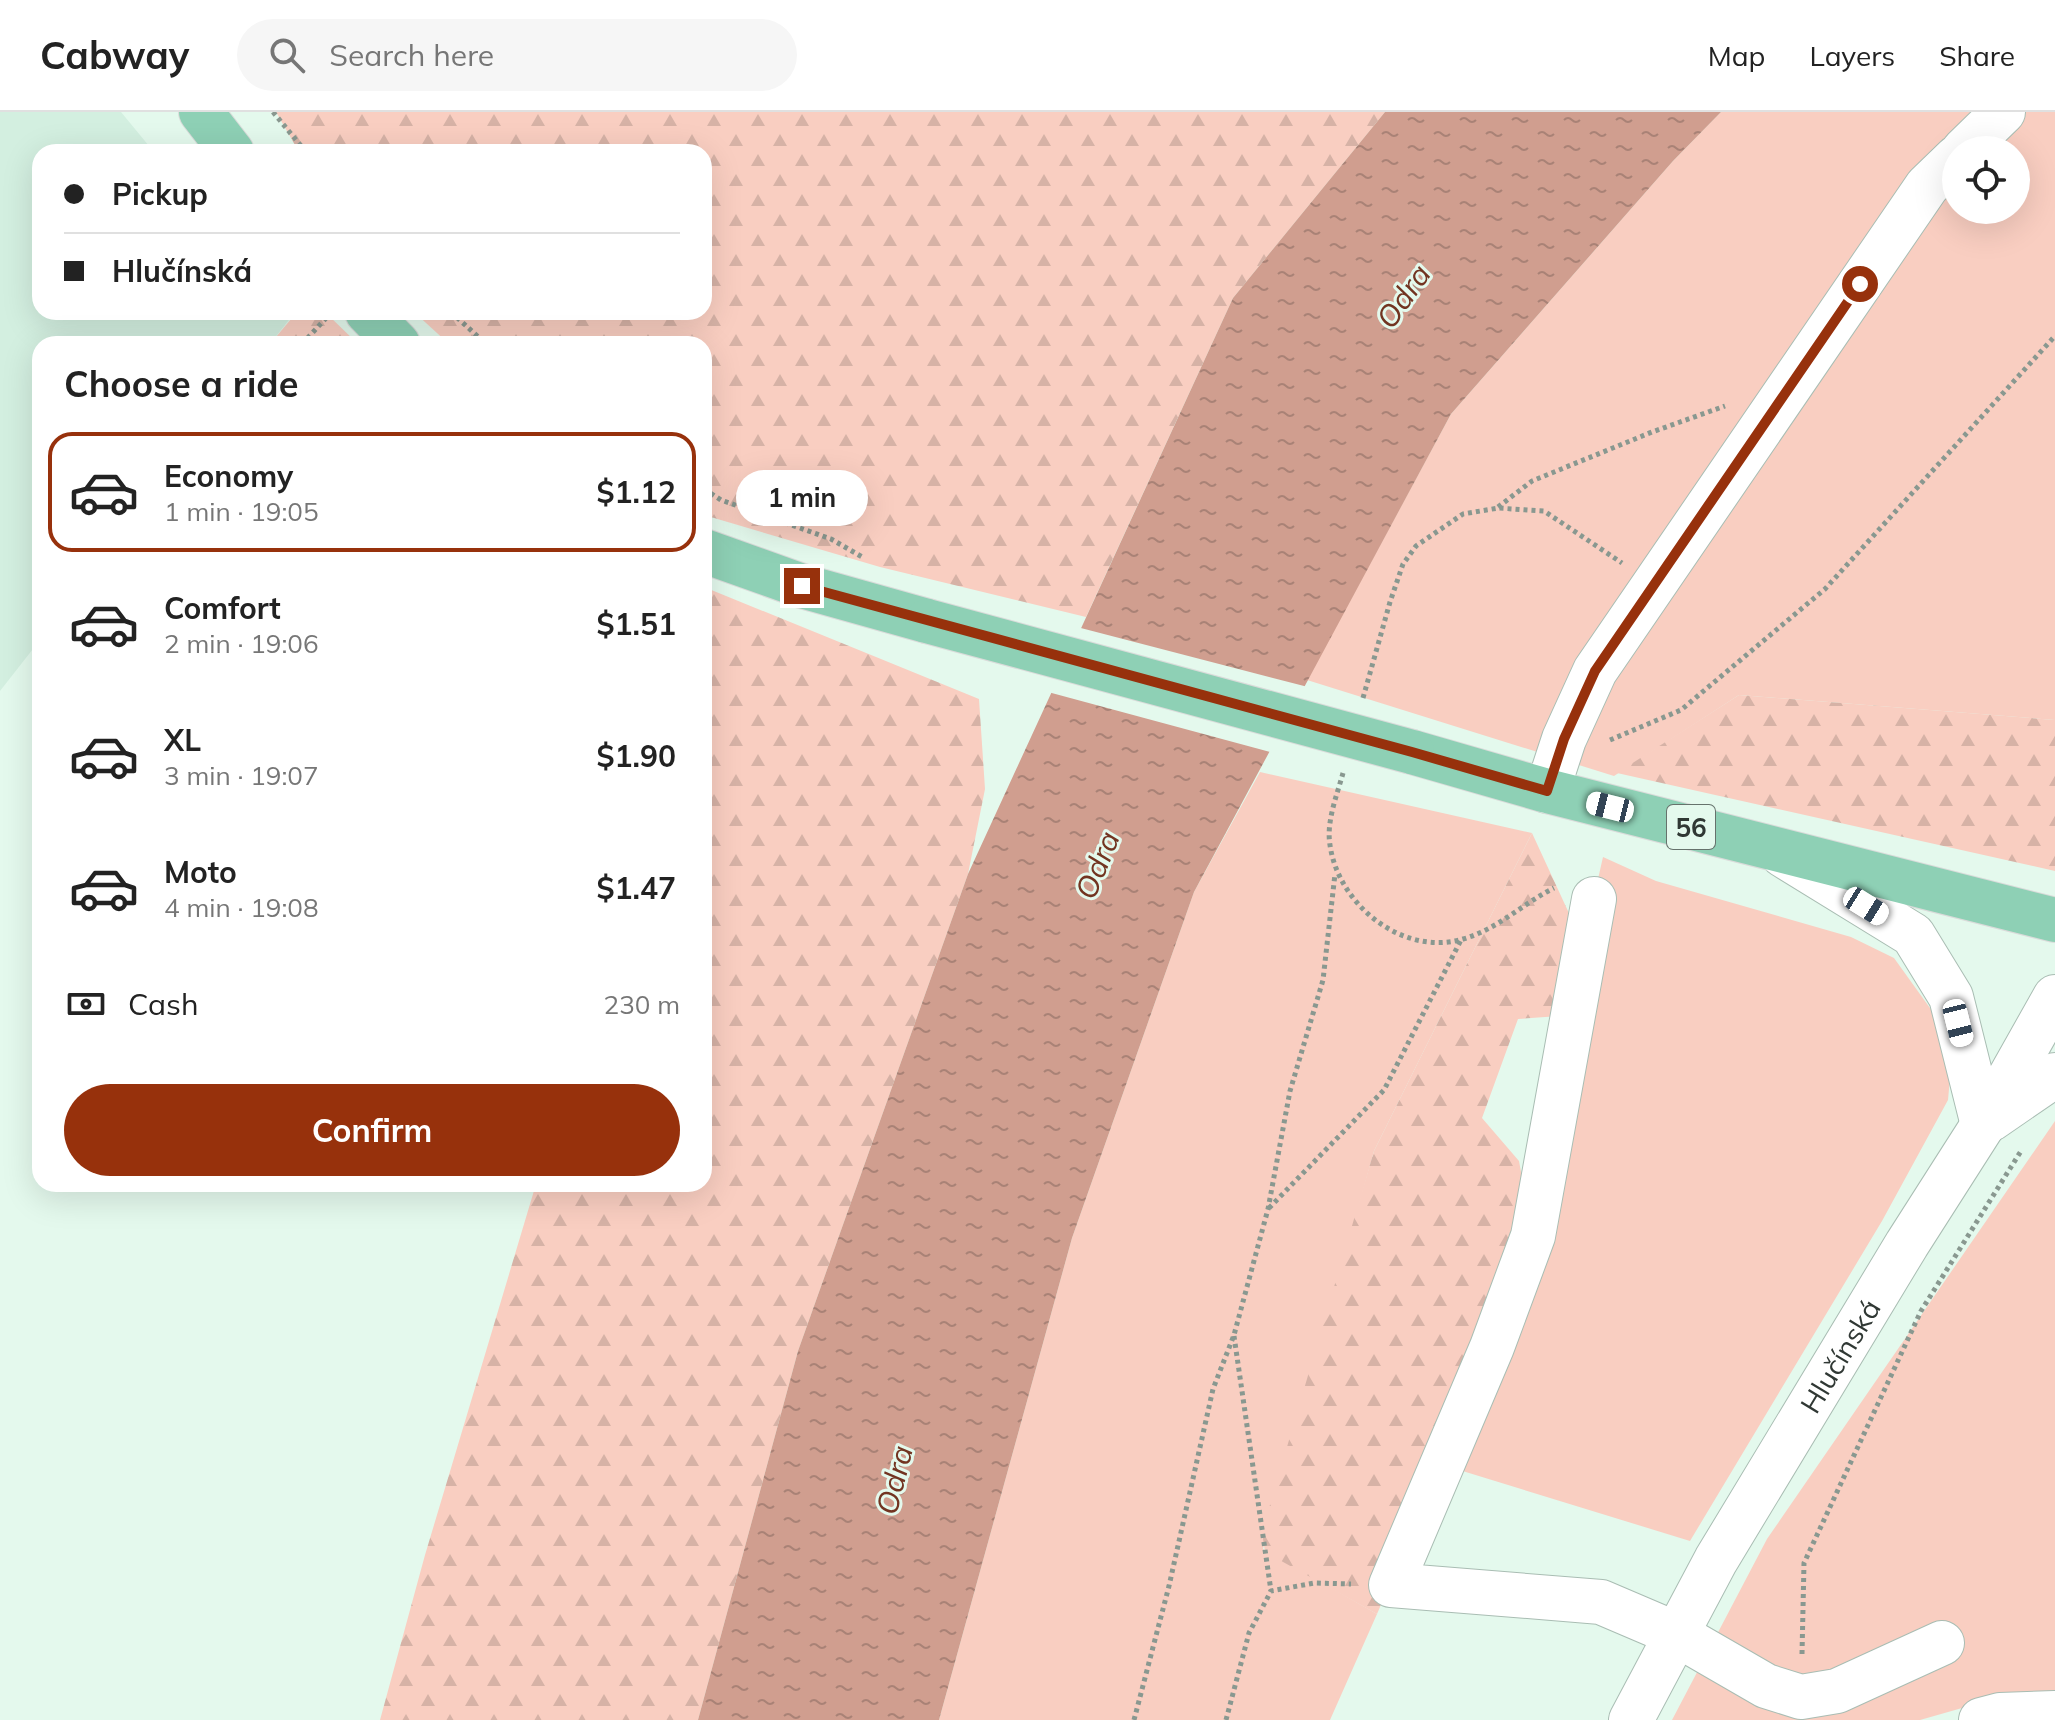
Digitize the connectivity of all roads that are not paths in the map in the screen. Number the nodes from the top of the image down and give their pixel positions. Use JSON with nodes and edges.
{"nodes":[{"id":1,"x":201,"y":112,"type":"edge"},
{"id":2,"x":2003,"y":112,"type":"edge"},
{"id":3,"x":1978,"y":136,"type":"edge"},
{"id":4,"x":226,"y":144,"type":"edge"},
{"id":5,"x":1942,"y":172,"type":"edge"},
{"id":6,"x":375,"y":320,"type":"edge"},
{"id":7,"x":390,"y":336,"type":"edge"},
{"id":8,"x":712,"y":554,"type":"edge"},
{"id":9,"x":1547,"y":791,"type":"junction"},
{"id":10,"x":1771,"y":848,"type":"junction"},
{"id":11,"x":1594,"y":899,"type":"dead end"},
{"id":12,"x":2055,"y":920,"type":"edge"},
{"id":13,"x":2055,"y":997,"type":"edge"},
{"id":14,"x":2055,"y":1075,"type":"edge"},
{"id":15,"x":1983,"y":1125,"type":"junction"},
{"id":16,"x":1676,"y":1634,"type":"junction"},
{"id":17,"x":1942,"y":1643,"type":"dead end"},
{"id":18,"x":2055,"y":1713,"type":"edge"},
{"id":19,"x":1631,"y":1720,"type":"edge"},
{"id":20,"x":1981,"y":1720,"type":"edge"}],
"edges":[{"from":1,"to":4,"type":"main road"},
{"from":2,"to":3,"type":"street"},
{"from":5,"to":9,"type":"street"},
{"from":6,"to":7,"type":"main road"},
{"from":8,"to":9,"type":"main road","number":"56","bridge":true},
{"from":9,"to":10,"type":"main road","number":"56"},
{"from":10,"to":12,"type":"main road","number":"56"},
{"from":10,"to":15,"type":"street"},
{"from":11,"to":16,"type":"street"},
{"from":13,"to":15,"type":"street","name":"Hlučínská"},
{"from":14,"to":15,"type":"street"},
{"from":15,"to":16,"type":"street","name":"Hlučínská"},
{"from":16,"to":17,"type":"street"},
{"from":16,"to":19,"type":"street","name":"Hlučínská"},
{"from":18,"to":20,"type":"street"}]}
